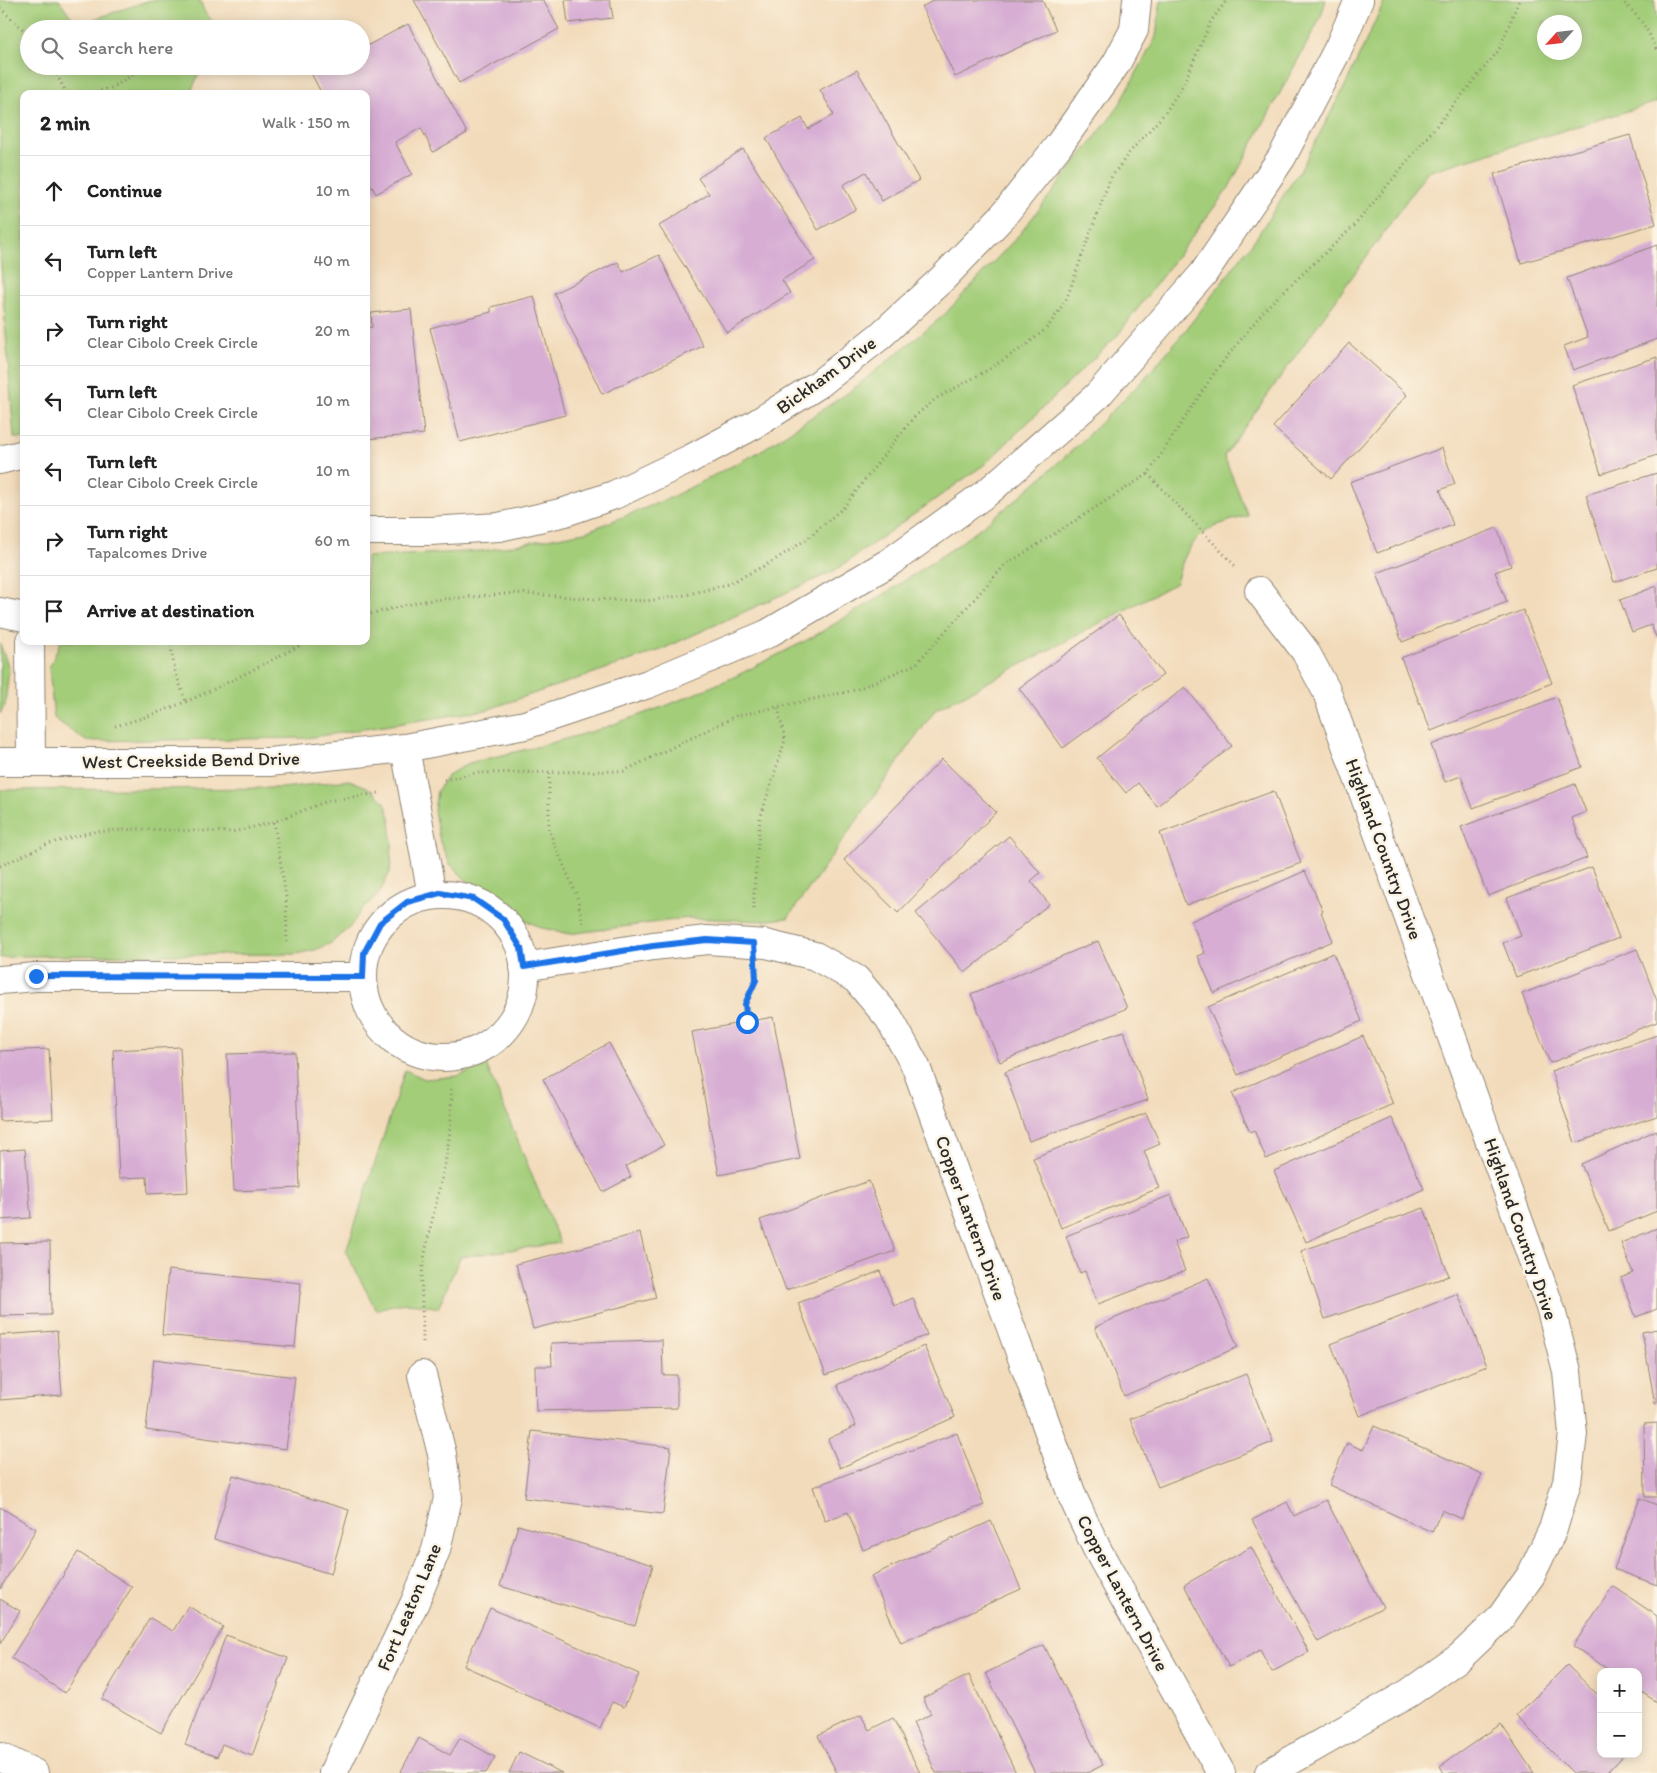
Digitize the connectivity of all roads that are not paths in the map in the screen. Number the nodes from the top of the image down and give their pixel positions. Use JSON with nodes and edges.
{"nodes":[{"id":1,"x":1137,"y":0,"type":"edge"},
{"id":2,"x":1359,"y":0,"type":"edge"},
{"id":3,"x":20,"y":455,"type":"edge"},
{"id":4,"x":0,"y":460,"type":"edge"},
{"id":5,"x":370,"y":531,"type":"edge"},
{"id":6,"x":1259,"y":591,"type":"road end"},
{"id":7,"x":0,"y":612,"type":"edge"},
{"id":8,"x":20,"y":616,"type":"edge"},
{"id":9,"x":30,"y":645,"type":"edge"},
{"id":10,"x":405,"y":748,"type":"junction"},
{"id":11,"x":0,"y":762,"type":"edge"},
{"id":12,"x":31,"y":762,"type":"junction"},
{"id":13,"x":432,"y":895,"type":"junction"},
{"id":14,"x":524,"y":967,"type":"junction"},
{"id":15,"x":363,"y":977,"type":"junction"},
{"id":16,"x":0,"y":980,"type":"edge"},
{"id":17,"x":422,"y":1375,"type":"road end"},
{"id":18,"x":0,"y":1757,"type":"edge"},
{"id":19,"x":34,"y":1773,"type":"edge"},
{"id":20,"x":333,"y":1773,"type":"edge"},
{"id":21,"x":1221,"y":1773,"type":"edge"},
{"id":22,"x":1269,"y":1773,"type":"edge"}],
"edges":[{"from":1,"to":5,"type":"street","name":"Bickham Drive"},
{"from":2,"to":10,"type":"street","name":"West Creekside Bend Drive"},
{"from":3,"to":4,"type":"street"},
{"from":6,"to":22,"type":"street","name":"Highland Country Drive"},
{"from":7,"to":8,"type":"street"},
{"from":9,"to":12,"type":"street"},
{"from":10,"to":12,"type":"street","name":"West Creekside Bend Drive"},
{"from":10,"to":13,"type":"street"},
{"from":11,"to":12,"type":"street","name":"West Creekside Bend Drive"},
{"from":13,"to":14,"type":"street"},
{"from":13,"to":15,"type":"street"},
{"from":14,"to":15,"type":"street"},
{"from":14,"to":21,"type":"street","name":"Copper Lantern Drive"},
{"from":15,"to":16,"type":"street"},
{"from":17,"to":20,"type":"street","name":"Fort Leaton Lane"},
{"from":18,"to":19,"type":"street"}]}
